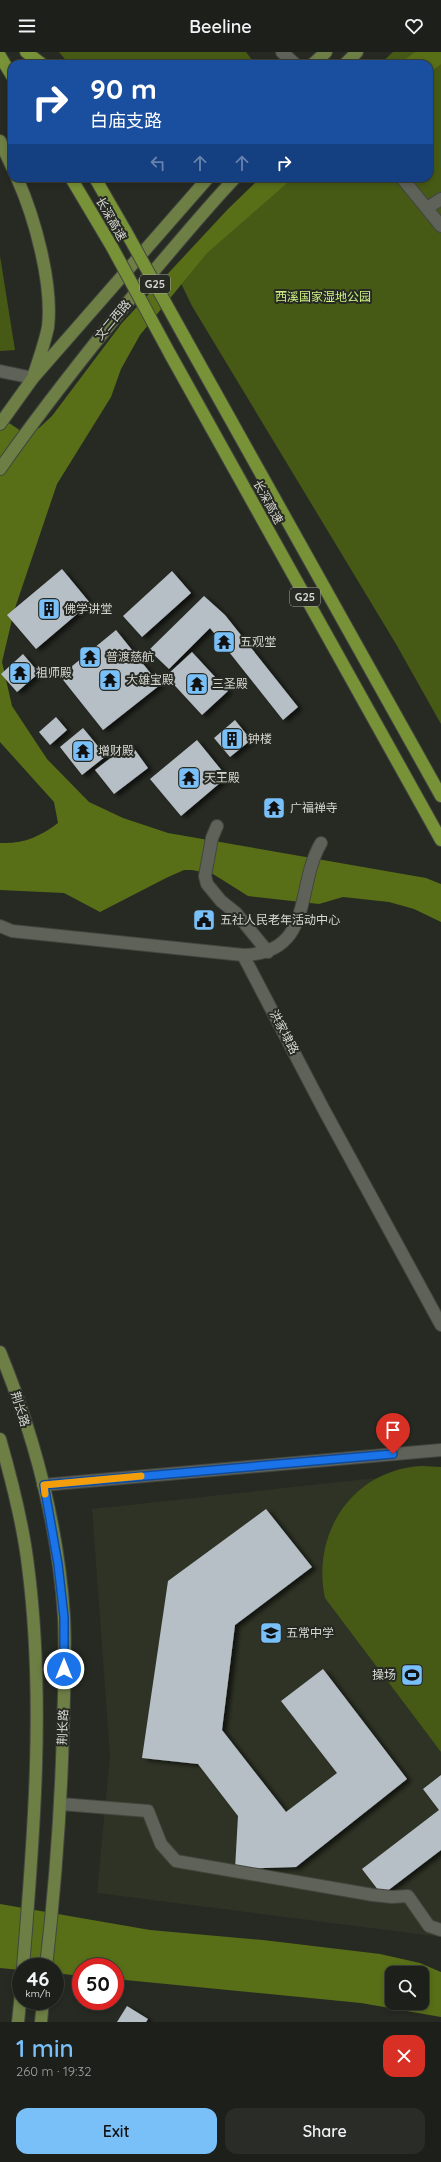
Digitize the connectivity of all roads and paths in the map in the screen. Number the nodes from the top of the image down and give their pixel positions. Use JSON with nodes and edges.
{"nodes":[{"id":1,"x":25,"y":52,"type":"edge"},
{"id":2,"x":282,"y":52,"type":"edge"},
{"id":3,"x":326,"y":52,"type":"edge"},
{"id":4,"x":357,"y":52,"type":"edge"},
{"id":5,"x":0,"y":56,"type":"edge"},
{"id":6,"x":36,"y":60,"type":"edge"},
{"id":7,"x":291,"y":60,"type":"edge"},
{"id":8,"x":317,"y":60,"type":"edge"},
{"id":9,"x":348,"y":60,"type":"edge"},
{"id":10,"x":8,"y":69,"type":"edge"},
{"id":11,"x":0,"y":140,"type":"edge"},
{"id":12,"x":8,"y":158,"type":"edge"},
{"id":13,"x":19,"y":182,"type":"edge"},
{"id":14,"x":73,"y":182,"type":"edge"},
{"id":15,"x":97,"y":182,"type":"edge"},
{"id":16,"x":204,"y":182,"type":"edge"},
{"id":17,"x":231,"y":182,"type":"edge"},
{"id":18,"x":405,"y":182,"type":"edge"},
{"id":19,"x":441,"y":199,"type":"edge"},
{"id":20,"x":427,"y":208,"type":"junction"},
{"id":21,"x":441,"y":226,"type":"edge"},
{"id":22,"x":0,"y":371,"type":"edge"},
{"id":23,"x":33,"y":378,"type":"junction"},
{"id":24,"x":3,"y":419,"type":"edge"},
{"id":25,"x":0,"y":469,"type":"edge"},
{"id":26,"x":441,"y":796,"type":"edge"},
{"id":27,"x":217,"y":826,"type":"dead end"},
{"id":28,"x":441,"y":840,"type":"edge"},
{"id":29,"x":321,"y":843,"type":"dead end"},
{"id":30,"x":0,"y":926,"type":"edge"},
{"id":31,"x":268,"y":952,"type":"junction"},
{"id":32,"x":243,"y":955,"type":"junction"},
{"id":33,"x":441,"y":1325,"type":"edge"},
{"id":34,"x":0,"y":1352,"type":"edge"},
{"id":35,"x":0,"y":1439,"type":"edge"},
{"id":36,"x":441,"y":1450,"type":"edge"},
{"id":37,"x":44,"y":1485,"type":"junction"},
{"id":38,"x":61,"y":1804,"type":"junction"},
{"id":39,"x":441,"y":1930,"type":"edge"},
{"id":40,"x":24,"y":1958,"type":"edge"},
{"id":41,"x":47,"y":1958,"type":"edge"},
{"id":42,"x":19,"y":2010,"type":"edge"},
{"id":43,"x":42,"y":2010,"type":"edge"},
{"id":44,"x":18,"y":2022,"type":"edge"},
{"id":45,"x":41,"y":2022,"type":"edge"}],
"edges":[{"from":1,"to":6,"type":"highway"},
{"from":2,"to":7,"type":"street"},
{"from":3,"to":8,"type":"main road"},
{"from":4,"to":9,"type":"main road"},
{"from":5,"to":10,"type":"highway"},
{"from":11,"to":12,"type":"main road"},
{"from":13,"to":23,"type":"main road"},
{"from":14,"to":28,"type":"highway","name":"长深高速","number":"G25","bridge":true},
{"from":15,"to":26,"type":"highway","name":"长深高速","number":"G25","bridge":true},
{"from":16,"to":23,"type":"main road","name":"文二西路"},
{"from":17,"to":25,"type":"main road","name":"文二西路"},
{"from":18,"to":20,"type":"street"},
{"from":19,"to":20,"type":"street"},
{"from":20,"to":21,"type":"street"},
{"from":22,"to":23,"type":"street"},
{"from":23,"to":24,"type":"main road","name":"文二西路"},
{"from":27,"to":31,"type":"street"},
{"from":29,"to":31,"type":"street"},
{"from":30,"to":32,"type":"street"},
{"from":31,"to":32,"type":"street"},
{"from":32,"to":33,"type":"street","name":"洪家埭路"},
{"from":34,"to":37,"type":"main road","name":"荆长路"},
{"from":35,"to":40,"type":"main road"},
{"from":36,"to":37,"type":"street"},
{"from":37,"to":38,"type":"main road","name":"荆长路"},
{"from":38,"to":39,"type":"street"},
{"from":38,"to":41,"type":"main road","name":"荆长路"},
{"from":42,"to":44,"type":"main road"},
{"from":43,"to":45,"type":"main road"}]}
